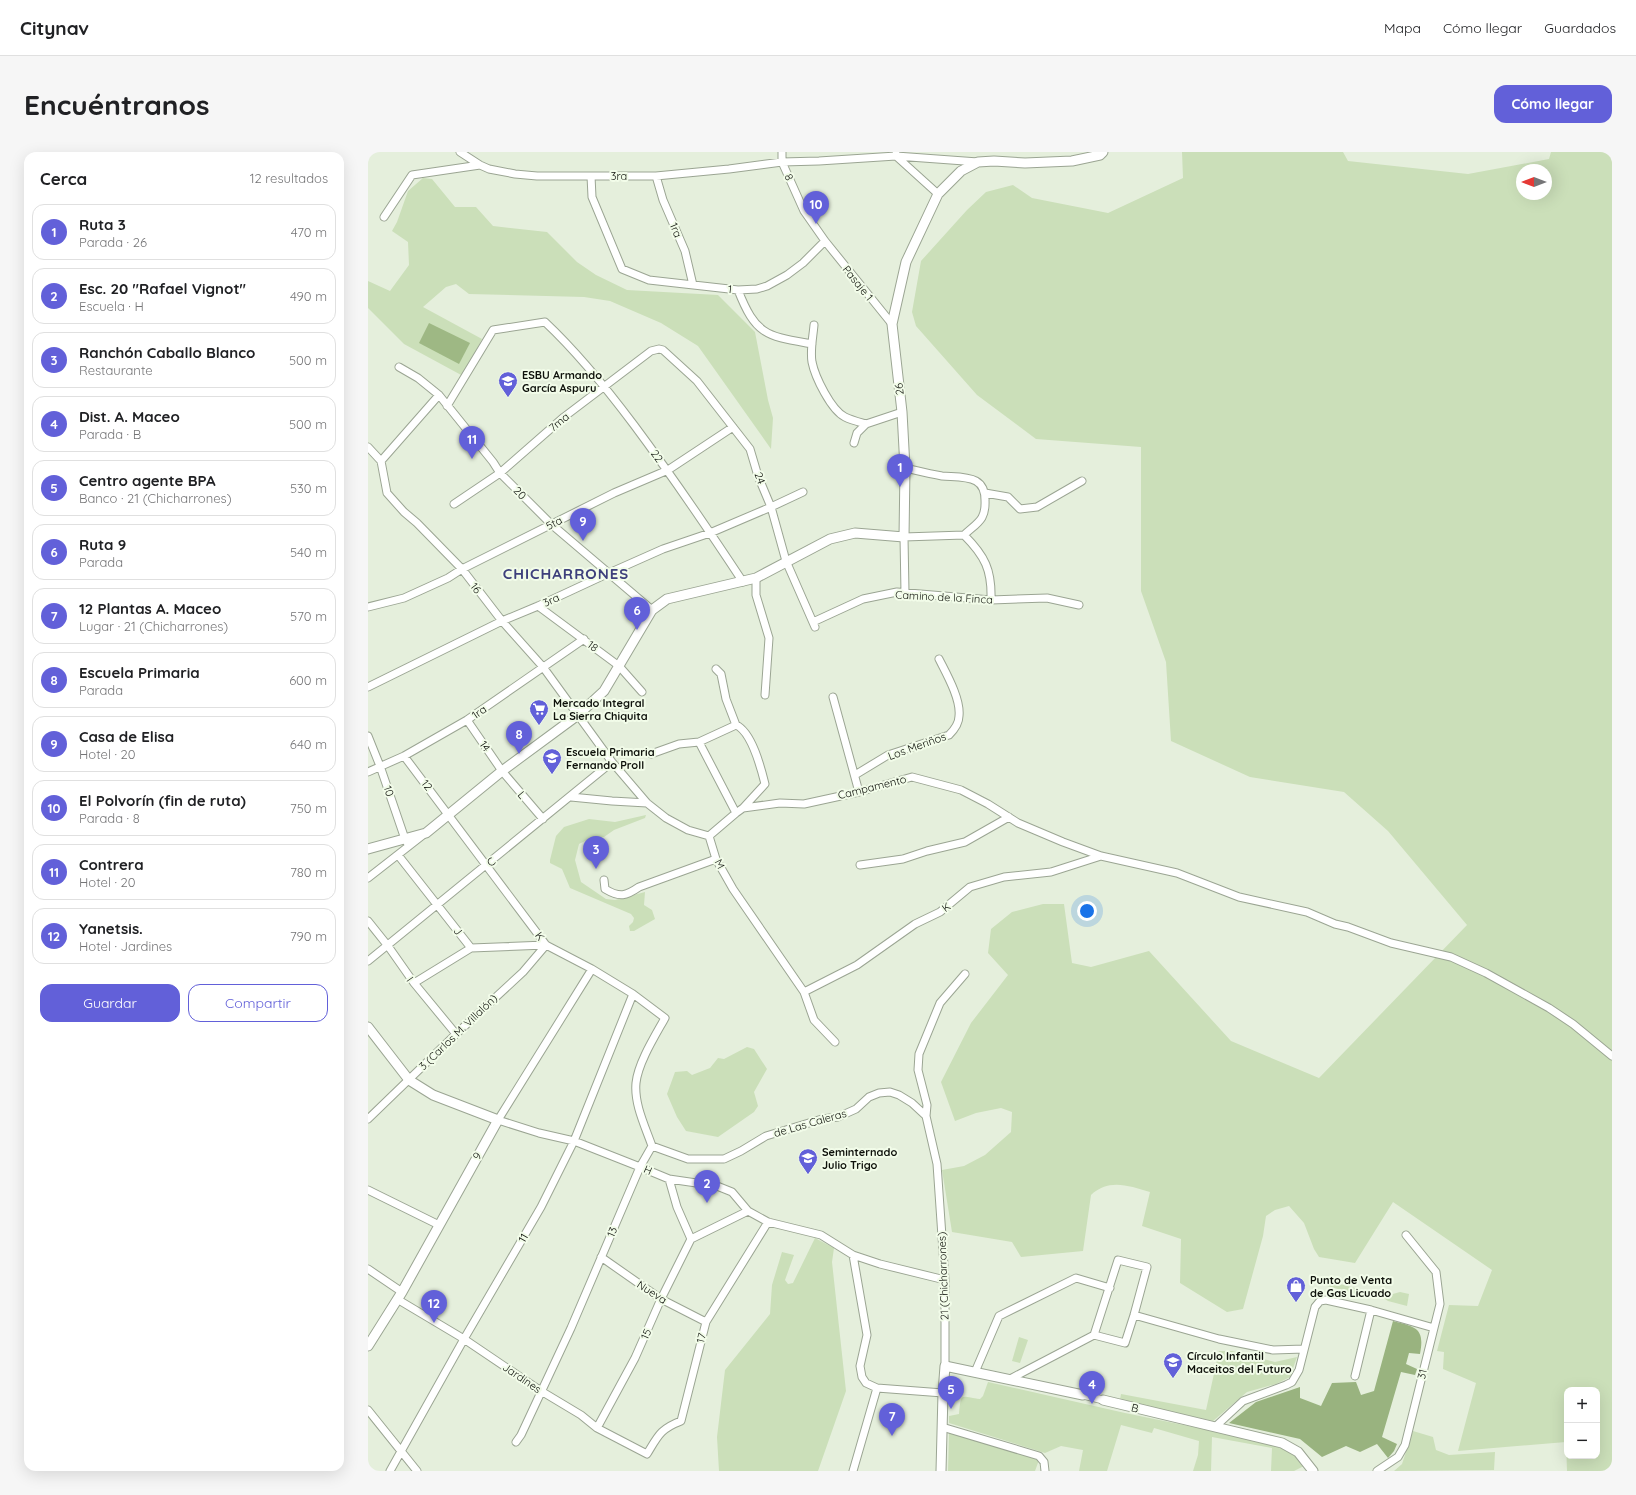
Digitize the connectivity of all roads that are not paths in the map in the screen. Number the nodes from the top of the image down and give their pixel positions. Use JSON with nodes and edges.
{"nodes":[{"id":1,"x":460,"y":152,"type":"edge"},
{"id":2,"x":782,"y":152,"type":"edge"},
{"id":3,"x":1103,"y":152,"type":"edge"},
{"id":4,"x":896,"y":154,"type":"edge"},
{"id":5,"x":782,"y":162,"type":"junction"},
{"id":6,"x":978,"y":162,"type":"junction"},
{"id":7,"x":480,"y":165,"type":"junction"},
{"id":8,"x":591,"y":176,"type":"junction"},
{"id":9,"x":656,"y":176,"type":"junction"},
{"id":10,"x":938,"y":194,"type":"junction"},
{"id":11,"x":384,"y":217,"type":"dead end"},
{"id":12,"x":825,"y":241,"type":"junction"},
{"id":13,"x":693,"y":285,"type":"junction"},
{"id":14,"x":738,"y":290,"type":"junction"},
{"id":15,"x":892,"y":324,"type":"junction"},
{"id":16,"x":814,"y":325,"type":"dead end"},
{"id":17,"x":812,"y":344,"type":"junction"},
{"id":18,"x":666,"y":352,"type":"joint"},
{"id":19,"x":399,"y":366,"type":"dead end"},
{"id":20,"x":605,"y":387,"type":"junction"},
{"id":21,"x":439,"y":395,"type":"junction"},
{"id":22,"x":447,"y":406,"type":"junction"},
{"id":23,"x":902,"y":412,"type":"junction"},
{"id":24,"x":866,"y":424,"type":"junction"},
{"id":25,"x":733,"y":427,"type":"junction"},
{"id":26,"x":854,"y":443,"type":"dead end"},
{"id":27,"x":368,"y":447,"type":"edge"},
{"id":28,"x":381,"y":461,"type":"junction"},
{"id":29,"x":906,"y":468,"type":"junction"},
{"id":30,"x":668,"y":470,"type":"junction"},
{"id":31,"x":500,"y":473,"type":"junction"},
{"id":32,"x":1082,"y":480,"type":"dead end"},
{"id":33,"x":803,"y":492,"type":"dead end"},
{"id":34,"x":985,"y":492,"type":"junction"},
{"id":35,"x":454,"y":504,"type":"dead end"},
{"id":36,"x":771,"y":507,"type":"junction"},
{"id":37,"x":551,"y":524,"type":"junction"},
{"id":38,"x":710,"y":533,"type":"junction"},
{"id":39,"x":964,"y":535,"type":"junction"},
{"id":40,"x":904,"y":537,"type":"junction"},
{"id":41,"x":786,"y":561,"type":"junction"},
{"id":42,"x":462,"y":569,"type":"junction"},
{"id":43,"x":609,"y":573,"type":"junction"},
{"id":44,"x":756,"y":578,"type":"junction"},
{"id":45,"x":742,"y":582,"type":"junction"},
{"id":46,"x":906,"y":593,"type":"junction"},
{"id":47,"x":991,"y":600,"type":"junction"},
{"id":48,"x":1079,"y":605,"type":"dead end"},
{"id":49,"x":538,"y":606,"type":"junction"},
{"id":50,"x":368,"y":607,"type":"edge"},
{"id":51,"x":652,"y":610,"type":"junction"},
{"id":52,"x":502,"y":621,"type":"junction"},
{"id":53,"x":814,"y":624,"type":"joint"},
{"id":54,"x":584,"y":639,"type":"junction"},
{"id":55,"x":938,"y":659,"type":"dead end"},
{"id":56,"x":619,"y":666,"type":"junction"},
{"id":57,"x":543,"y":667,"type":"junction"},
{"id":58,"x":716,"y":669,"type":"dead end"},
{"id":59,"x":368,"y":686,"type":"edge"},
{"id":60,"x":642,"y":692,"type":"dead end"},
{"id":61,"x":765,"y":694,"type":"dead end"},
{"id":62,"x":833,"y":697,"type":"dead end"},
{"id":63,"x":578,"y":715,"type":"junction"},
{"id":64,"x":467,"y":720,"type":"junction"},
{"id":65,"x":736,"y":725,"type":"junction"},
{"id":66,"x":368,"y":736,"type":"edge"},
{"id":67,"x":699,"y":742,"type":"junction"},
{"id":68,"x":651,"y":754,"type":"dead end"},
{"id":69,"x":404,"y":756,"type":"junction"},
{"id":70,"x":612,"y":762,"type":"junction"},
{"id":71,"x":380,"y":766,"type":"junction"},
{"id":72,"x":502,"y":771,"type":"junction"},
{"id":73,"x":368,"y":772,"type":"edge"},
{"id":74,"x":855,"y":775,"type":"junction"},
{"id":75,"x":859,"y":792,"type":"junction"},
{"id":76,"x":571,"y":797,"type":"junction"},
{"id":77,"x":647,"y":803,"type":"junction"},
{"id":78,"x":743,"y":808,"type":"junction"},
{"id":79,"x":736,"y":813,"type":"junction"},
{"id":80,"x":450,"y":814,"type":"junction"},
{"id":81,"x":1009,"y":817,"type":"junction"},
{"id":82,"x":543,"y":819,"type":"junction"},
{"id":83,"x":709,"y":836,"type":"junction"},
{"id":84,"x":406,"y":843,"type":"junction"},
{"id":85,"x":368,"y":849,"type":"edge"},
{"id":86,"x":398,"y":855,"type":"junction"},
{"id":87,"x":1101,"y":856,"type":"junction"},
{"id":88,"x":716,"y":859,"type":"junction"},
{"id":89,"x":860,"y":865,"type":"dead end"},
{"id":90,"x":487,"y":866,"type":"junction"},
{"id":91,"x":368,"y":878,"type":"edge"},
{"id":92,"x":604,"y":880,"type":"dead end"},
{"id":93,"x":438,"y":904,"type":"junction"},
{"id":94,"x":368,"y":921,"type":"edge"},
{"id":95,"x":546,"y":945,"type":"junction"},
{"id":96,"x":388,"y":946,"type":"junction"},
{"id":97,"x":471,"y":948,"type":"junction"},
{"id":98,"x":368,"y":961,"type":"edge"},
{"id":99,"x":592,"y":969,"type":"junction"},
{"id":100,"x":965,"y":974,"type":"dead end"},
{"id":101,"x":414,"y":983,"type":"junction"},
{"id":102,"x":804,"y":992,"type":"junction"},
{"id":103,"x":633,"y":994,"type":"junction"},
{"id":104,"x":368,"y":1027,"type":"edge"},
{"id":105,"x":456,"y":1034,"type":"junction"},
{"id":106,"x":834,"y":1042,"type":"dead end"},
{"id":107,"x":1612,"y":1056,"type":"edge"},
{"id":108,"x":408,"y":1080,"type":"junction"},
{"id":109,"x":926,"y":1116,"type":"junction"},
{"id":110,"x":368,"y":1118,"type":"edge"},
{"id":111,"x":498,"y":1120,"type":"junction"},
{"id":112,"x":574,"y":1141,"type":"junction"},
{"id":113,"x":652,"y":1146,"type":"junction"},
{"id":114,"x":640,"y":1166,"type":"junction"},
{"id":115,"x":669,"y":1179,"type":"junction"},
{"id":116,"x":368,"y":1190,"type":"edge"},
{"id":117,"x":748,"y":1211,"type":"junction"},
{"id":118,"x":768,"y":1222,"type":"junction"},
{"id":119,"x":439,"y":1225,"type":"junction"},
{"id":120,"x":1406,"y":1235,"type":"dead end"},
{"id":121,"x":691,"y":1239,"type":"junction"},
{"id":122,"x":853,"y":1255,"type":"junction"},
{"id":123,"x":601,"y":1258,"type":"junction"},
{"id":124,"x":368,"y":1269,"type":"edge"},
{"id":125,"x":945,"y":1280,"type":"junction"},
{"id":126,"x":1110,"y":1288,"type":"junction"},
{"id":127,"x":399,"y":1295,"type":"junction"},
{"id":128,"x":661,"y":1299,"type":"junction"},
{"id":129,"x":1371,"y":1310,"type":"junction"},
{"id":130,"x":1134,"y":1315,"type":"junction"},
{"id":131,"x":706,"y":1322,"type":"junction"},
{"id":132,"x":1434,"y":1328,"type":"junction"},
{"id":133,"x":1094,"y":1335,"type":"junction"},
{"id":134,"x":464,"y":1339,"type":"junction"},
{"id":135,"x":368,"y":1346,"type":"edge"},
{"id":136,"x":1304,"y":1349,"type":"junction"},
{"id":137,"x":945,"y":1366,"type":"junction"},
{"id":138,"x":975,"y":1372,"type":"junction"},
{"id":139,"x":1355,"y":1376,"type":"dead end"},
{"id":140,"x":1010,"y":1379,"type":"junction"},
{"id":141,"x":877,"y":1388,"type":"junction"},
{"id":142,"x":541,"y":1391,"type":"junction"},
{"id":143,"x":943,"y":1393,"type":"junction"},
{"id":144,"x":1083,"y":1395,"type":"joint"},
{"id":145,"x":1103,"y":1400,"type":"joint"},
{"id":146,"x":368,"y":1410,"type":"edge"},
{"id":147,"x":942,"y":1427,"type":"junction"},
{"id":148,"x":1215,"y":1427,"type":"junction"},
{"id":149,"x":597,"y":1428,"type":"junction"},
{"id":150,"x":516,"y":1442,"type":"dead end"},
{"id":151,"x":401,"y":1451,"type":"junction"},
{"id":152,"x":647,"y":1454,"type":"joint"},
{"id":153,"x":390,"y":1471,"type":"edge"},
{"id":154,"x":417,"y":1471,"type":"edge"},
{"id":155,"x":852,"y":1471,"type":"edge"},
{"id":156,"x":940,"y":1471,"type":"edge"},
{"id":157,"x":1046,"y":1471,"type":"edge"},
{"id":158,"x":1313,"y":1471,"type":"edge"},
{"id":159,"x":1378,"y":1471,"type":"edge"}],
"edges":[{"from":1,"to":7,"type":"street","name":"3ra"},
{"from":2,"to":5,"type":"street","name":"8"},
{"from":3,"to":6,"type":"street"},
{"from":4,"to":5,"type":"street"},
{"from":4,"to":6,"type":"street"},
{"from":4,"to":10,"type":"street"},
{"from":5,"to":9,"type":"street","name":"3ra"},
{"from":5,"to":12,"type":"street","name":"8"},
{"from":6,"to":10,"type":"street","name":"26"},
{"from":7,"to":8,"type":"street","name":"3ra"},
{"from":7,"to":11,"type":"street"},
{"from":8,"to":9,"type":"street","name":"3ra"},
{"from":8,"to":13,"type":"street","name":"1"},
{"from":9,"to":13,"type":"street","name":"1ra"},
{"from":10,"to":15,"type":"street","name":"26"},
{"from":12,"to":14,"type":"street","name":"1"},
{"from":12,"to":15,"type":"street","name":"Pasaje 1"},
{"from":13,"to":14,"type":"street","name":"1"},
{"from":14,"to":17,"type":"street"},
{"from":15,"to":23,"type":"street","name":"26"},
{"from":16,"to":17,"type":"street"},
{"from":17,"to":24,"type":"street"},
{"from":18,"to":20,"type":"street","name":"7ma"},
{"from":18,"to":25,"type":"street","name":"24"},
{"from":19,"to":21,"type":"street","name":"20"},
{"from":20,"to":22,"type":"street","name":"22"},
{"from":20,"to":30,"type":"street","name":"22"},
{"from":20,"to":31,"type":"street","name":"7ma"},
{"from":21,"to":22,"type":"street","name":"20"},
{"from":21,"to":28,"type":"street"},
{"from":22,"to":31,"type":"street","name":"20"},
{"from":23,"to":24,"type":"street"},
{"from":23,"to":29,"type":"street","name":"26"},
{"from":24,"to":26,"type":"street"},
{"from":25,"to":30,"type":"street","name":"5ta"},
{"from":25,"to":36,"type":"street","name":"24"},
{"from":27,"to":28,"type":"street"},
{"from":28,"to":42,"type":"street","name":"16"},
{"from":29,"to":34,"type":"street"},
{"from":29,"to":40,"type":"street","name":"26"},
{"from":30,"to":37,"type":"street","name":"5ta"},
{"from":30,"to":38,"type":"street","name":"22"},
{"from":31,"to":35,"type":"street","name":"7ma"},
{"from":31,"to":37,"type":"street","name":"20"},
{"from":32,"to":34,"type":"street"},
{"from":33,"to":36,"type":"street","name":"3ra"},
{"from":34,"to":39,"type":"street"},
{"from":36,"to":38,"type":"street","name":"3ra"},
{"from":36,"to":41,"type":"street","name":"24"},
{"from":37,"to":42,"type":"street","name":"5ta"},
{"from":37,"to":43,"type":"street","name":"20"},
{"from":38,"to":43,"type":"street","name":"3ra"},
{"from":38,"to":45,"type":"street","name":"22"},
{"from":39,"to":40,"type":"street"},
{"from":39,"to":47,"type":"street"},
{"from":40,"to":41,"type":"street"},
{"from":40,"to":46,"type":"street","name":"26"},
{"from":41,"to":44,"type":"street"},
{"from":41,"to":53,"type":"street","name":"24"},
{"from":42,"to":50,"type":"street","name":"5ta"},
{"from":42,"to":52,"type":"street","name":"16"},
{"from":43,"to":49,"type":"street","name":"3ra"},
{"from":43,"to":51,"type":"street","name":"20"},
{"from":44,"to":45,"type":"street"},
{"from":44,"to":61,"type":"street"},
{"from":45,"to":51,"type":"street"},
{"from":46,"to":47,"type":"street","name":"Camino de la Finca"},
{"from":46,"to":53,"type":"street","name":"Camino de la Finca"},
{"from":47,"to":48,"type":"street","name":"Camino de la Finca"},
{"from":49,"to":52,"type":"street","name":"3ra"},
{"from":49,"to":54,"type":"street","name":"18"},
{"from":51,"to":56,"type":"street"},
{"from":52,"to":57,"type":"street","name":"16"},
{"from":52,"to":59,"type":"street","name":"3ra"},
{"from":54,"to":56,"type":"street","name":"18"},
{"from":54,"to":57,"type":"street","name":"1ra"},
{"from":55,"to":74,"type":"street","name":"Los Meriños"},
{"from":56,"to":60,"type":"street","name":"18"},
{"from":56,"to":63,"type":"street"},
{"from":57,"to":63,"type":"street","name":"16"},
{"from":57,"to":64,"type":"street","name":"1ra"},
{"from":58,"to":65,"type":"street"},
{"from":62,"to":74,"type":"street"},
{"from":63,"to":70,"type":"street"},
{"from":63,"to":72,"type":"street"},
{"from":64,"to":69,"type":"street","name":"1ra"},
{"from":64,"to":72,"type":"street","name":"14"},
{"from":65,"to":67,"type":"street"},
{"from":65,"to":78,"type":"street"},
{"from":66,"to":71,"type":"street","name":"10"},
{"from":67,"to":68,"type":"street"},
{"from":67,"to":79,"type":"street"},
{"from":69,"to":71,"type":"street","name":"1ra"},
{"from":69,"to":80,"type":"street","name":"12"},
{"from":70,"to":76,"type":"street","name":"C"},
{"from":70,"to":77,"type":"street"},
{"from":71,"to":73,"type":"street","name":"1ra"},
{"from":71,"to":84,"type":"street","name":"10"},
{"from":72,"to":80,"type":"street"},
{"from":72,"to":82,"type":"street","name":"L"},
{"from":74,"to":75,"type":"street"},
{"from":75,"to":78,"type":"street","name":"Campamento"},
{"from":75,"to":81,"type":"street","name":"Campamento"},
{"from":76,"to":77,"type":"street"},
{"from":76,"to":82,"type":"street","name":"C"},
{"from":77,"to":83,"type":"street"},
{"from":78,"to":79,"type":"street","name":"Campamento"},
{"from":79,"to":83,"type":"street","name":"Campamento"},
{"from":80,"to":84,"type":"street"},
{"from":80,"to":90,"type":"street","name":"K"},
{"from":81,"to":87,"type":"street","name":"Campamento"},
{"from":81,"to":89,"type":"street"},
{"from":82,"to":90,"type":"street","name":"C"},
{"from":83,"to":88,"type":"street","name":"M"},
{"from":84,"to":85,"type":"street"},
{"from":84,"to":86,"type":"street"},
{"from":86,"to":91,"type":"street"},
{"from":86,"to":93,"type":"street","name":"J"},
{"from":87,"to":102,"type":"street","name":"K"},
{"from":87,"to":107,"type":"street","name":"Campamento"},
{"from":88,"to":92,"type":"street"},
{"from":88,"to":102,"type":"street","name":"M"},
{"from":90,"to":93,"type":"street","name":"C"},
{"from":90,"to":95,"type":"street","name":"K"},
{"from":93,"to":96,"type":"street","name":"C"},
{"from":93,"to":97,"type":"street","name":"J"},
{"from":94,"to":96,"type":"street","name":"I"},
{"from":95,"to":97,"type":"street"},
{"from":95,"to":99,"type":"street","name":"K"},
{"from":95,"to":105,"type":"street","name":"3 (Carlos M. Villalón)"},
{"from":96,"to":98,"type":"street","name":"C"},
{"from":96,"to":101,"type":"street","name":"I"},
{"from":97,"to":101,"type":"street"},
{"from":99,"to":103,"type":"street","name":"K"},
{"from":99,"to":111,"type":"street","name":"9"},
{"from":100,"to":109,"type":"street","name":"21 (Chicharrones)"},
{"from":101,"to":105,"type":"street","name":"I"},
{"from":102,"to":106,"type":"street","name":"M"},
{"from":103,"to":112,"type":"street","name":"11"},
{"from":103,"to":113,"type":"street","name":"K"},
{"from":104,"to":108,"type":"street","name":"H"},
{"from":105,"to":108,"type":"street","name":"3 (Carlos M. Villalón)"},
{"from":108,"to":110,"type":"street","name":"3 (Carlos M. Villalón)"},
{"from":108,"to":111,"type":"street","name":"H"},
{"from":109,"to":113,"type":"street","name":"de Las Caleras"},
{"from":109,"to":125,"type":"street","name":"21 (Chicharrones)"},
{"from":111,"to":112,"type":"street","name":"H"},
{"from":111,"to":119,"type":"street","name":"9"},
{"from":112,"to":114,"type":"street","name":"H"},
{"from":112,"to":134,"type":"street","name":"11"},
{"from":113,"to":114,"type":"street","name":"13"},
{"from":114,"to":115,"type":"street","name":"H"},
{"from":114,"to":123,"type":"street","name":"13"},
{"from":115,"to":117,"type":"street","name":"H"},
{"from":115,"to":121,"type":"street"},
{"from":116,"to":119,"type":"street"},
{"from":117,"to":118,"type":"street","name":"H"},
{"from":117,"to":121,"type":"street"},
{"from":118,"to":122,"type":"street","name":"H"},
{"from":118,"to":131,"type":"street","name":"17"},
{"from":119,"to":127,"type":"street","name":"9"},
{"from":120,"to":132,"type":"street","name":"31"},
{"from":121,"to":128,"type":"street","name":"15"},
{"from":122,"to":125,"type":"street","name":"H"},
{"from":122,"to":141,"type":"street"},
{"from":123,"to":128,"type":"street","name":"Nueva"},
{"from":123,"to":142,"type":"street","name":"13"},
{"from":124,"to":127,"type":"street","name":"Jardines"},
{"from":125,"to":137,"type":"street","name":"21 (Chicharrones)"},
{"from":126,"to":130,"type":"street"},
{"from":126,"to":133,"type":"street"},
{"from":126,"to":138,"type":"street"},
{"from":127,"to":134,"type":"street","name":"Jardines"},
{"from":127,"to":135,"type":"street","name":"9"},
{"from":128,"to":131,"type":"street","name":"Nueva"},
{"from":128,"to":149,"type":"street","name":"15"},
{"from":129,"to":132,"type":"street"},
{"from":129,"to":136,"type":"street"},
{"from":129,"to":139,"type":"street"},
{"from":130,"to":133,"type":"street"},
{"from":130,"to":136,"type":"street"},
{"from":131,"to":152,"type":"street","name":"17"},
{"from":132,"to":159,"type":"street","name":"31"},
{"from":133,"to":140,"type":"street"},
{"from":134,"to":142,"type":"street","name":"Jardines"},
{"from":134,"to":151,"type":"street","name":"11"},
{"from":136,"to":148,"type":"street"},
{"from":137,"to":138,"type":"street","name":"B"},
{"from":137,"to":143,"type":"street","name":"21 (Chicharrones)"},
{"from":138,"to":140,"type":"street","name":"B"},
{"from":140,"to":144,"type":"street","name":"B"},
{"from":141,"to":143,"type":"street"},
{"from":141,"to":155,"type":"street"},
{"from":142,"to":149,"type":"street","name":"Jardines"},
{"from":142,"to":150,"type":"street","name":"13"},
{"from":143,"to":147,"type":"street","name":"21 (Chicharrones)"},
{"from":144,"to":145,"type":"street","name":"B"},
{"from":145,"to":148,"type":"street","name":"B"},
{"from":146,"to":151,"type":"street"},
{"from":147,"to":156,"type":"street","name":"21 (Chicharrones)"},
{"from":147,"to":157,"type":"street"},
{"from":148,"to":158,"type":"street","name":"B"},
{"from":149,"to":152,"type":"street","name":"Jardines"},
{"from":151,"to":153,"type":"street","name":"11"},
{"from":151,"to":154,"type":"street"}]}
